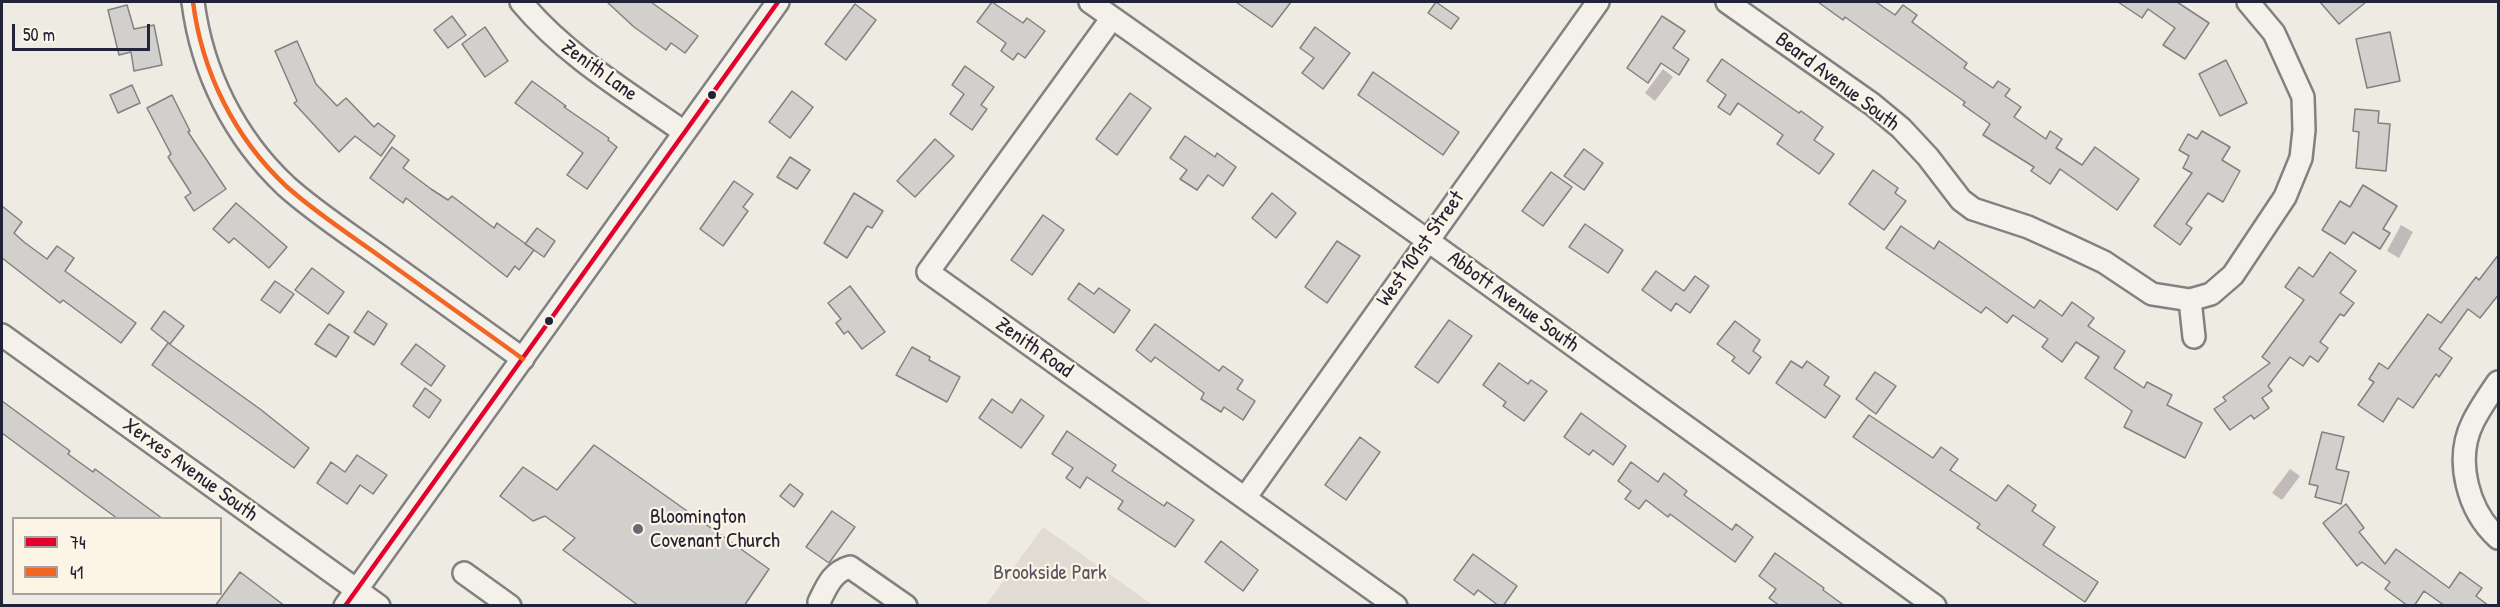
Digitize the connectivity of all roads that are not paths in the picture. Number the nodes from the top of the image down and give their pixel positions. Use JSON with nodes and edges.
{"nodes":[{"id":1,"x":194,"y":2,"type":"edge"},
{"id":2,"x":521,"y":2,"type":"edge"},
{"id":3,"x":778,"y":2,"type":"edge"},
{"id":4,"x":1090,"y":2,"type":"edge"},
{"id":5,"x":1598,"y":2,"type":"edge"},
{"id":6,"x":1727,"y":2,"type":"edge"},
{"id":7,"x":2248,"y":2,"type":"edge"},
{"id":8,"x":1112,"y":18,"type":"junction"},
{"id":9,"x":684,"y":132,"type":"junction"},
{"id":10,"x":1427,"y":240,"type":"junction"},
{"id":11,"x":2190,"y":300,"type":"junction"},
{"id":12,"x":2,"y":335,"type":"edge"},
{"id":13,"x":2194,"y":337,"type":"dead end"},
{"id":14,"x":523,"y":359,"type":"junction"},
{"id":15,"x":2499,"y":382,"type":"edge"},
{"id":16,"x":1245,"y":498,"type":"junction"},
{"id":17,"x":2499,"y":538,"type":"edge"},
{"id":18,"x":465,"y":573,"type":"dead end"},
{"id":19,"x":351,"y":597,"type":"edge"},
{"id":20,"x":379,"y":606,"type":"edge"},
{"id":21,"x":510,"y":606,"type":"edge"},
{"id":22,"x":820,"y":606,"type":"edge"},
{"id":23,"x":906,"y":606,"type":"edge"},
{"id":24,"x":1396,"y":606,"type":"edge"},
{"id":25,"x":1935,"y":606,"type":"edge"}],
"edges":[{"from":1,"to":14,"type":"street"},
{"from":2,"to":9,"type":"street","name":"Zenith Lane"},
{"from":3,"to":9,"type":"street"},
{"from":4,"to":8,"type":"street","name":"Abbott Avenue South"},
{"from":5,"to":10,"type":"street","name":"West 101st Street"},
{"from":6,"to":11,"type":"street","name":"Beard Avenue South"},
{"from":7,"to":11,"type":"street"},
{"from":8,"to":10,"type":"street","name":"Abbott Avenue South"},
{"from":8,"to":16,"type":"street","name":"Zenith Road"},
{"from":9,"to":14,"type":"street"},
{"from":10,"to":16,"type":"street","name":"West 101st Street"},
{"from":10,"to":25,"type":"street","name":"Abbott Avenue South"},
{"from":11,"to":13,"type":"street"},
{"from":12,"to":19,"type":"street","name":"Xerxes Avenue South"},
{"from":14,"to":19,"type":"street"},
{"from":15,"to":17,"type":"street"},
{"from":16,"to":24,"type":"street","name":"Zenith Road"},
{"from":18,"to":21,"type":"street"},
{"from":19,"to":20,"type":"street","name":"Xerxes Avenue South"},
{"from":22,"to":23,"type":"street"}]}
